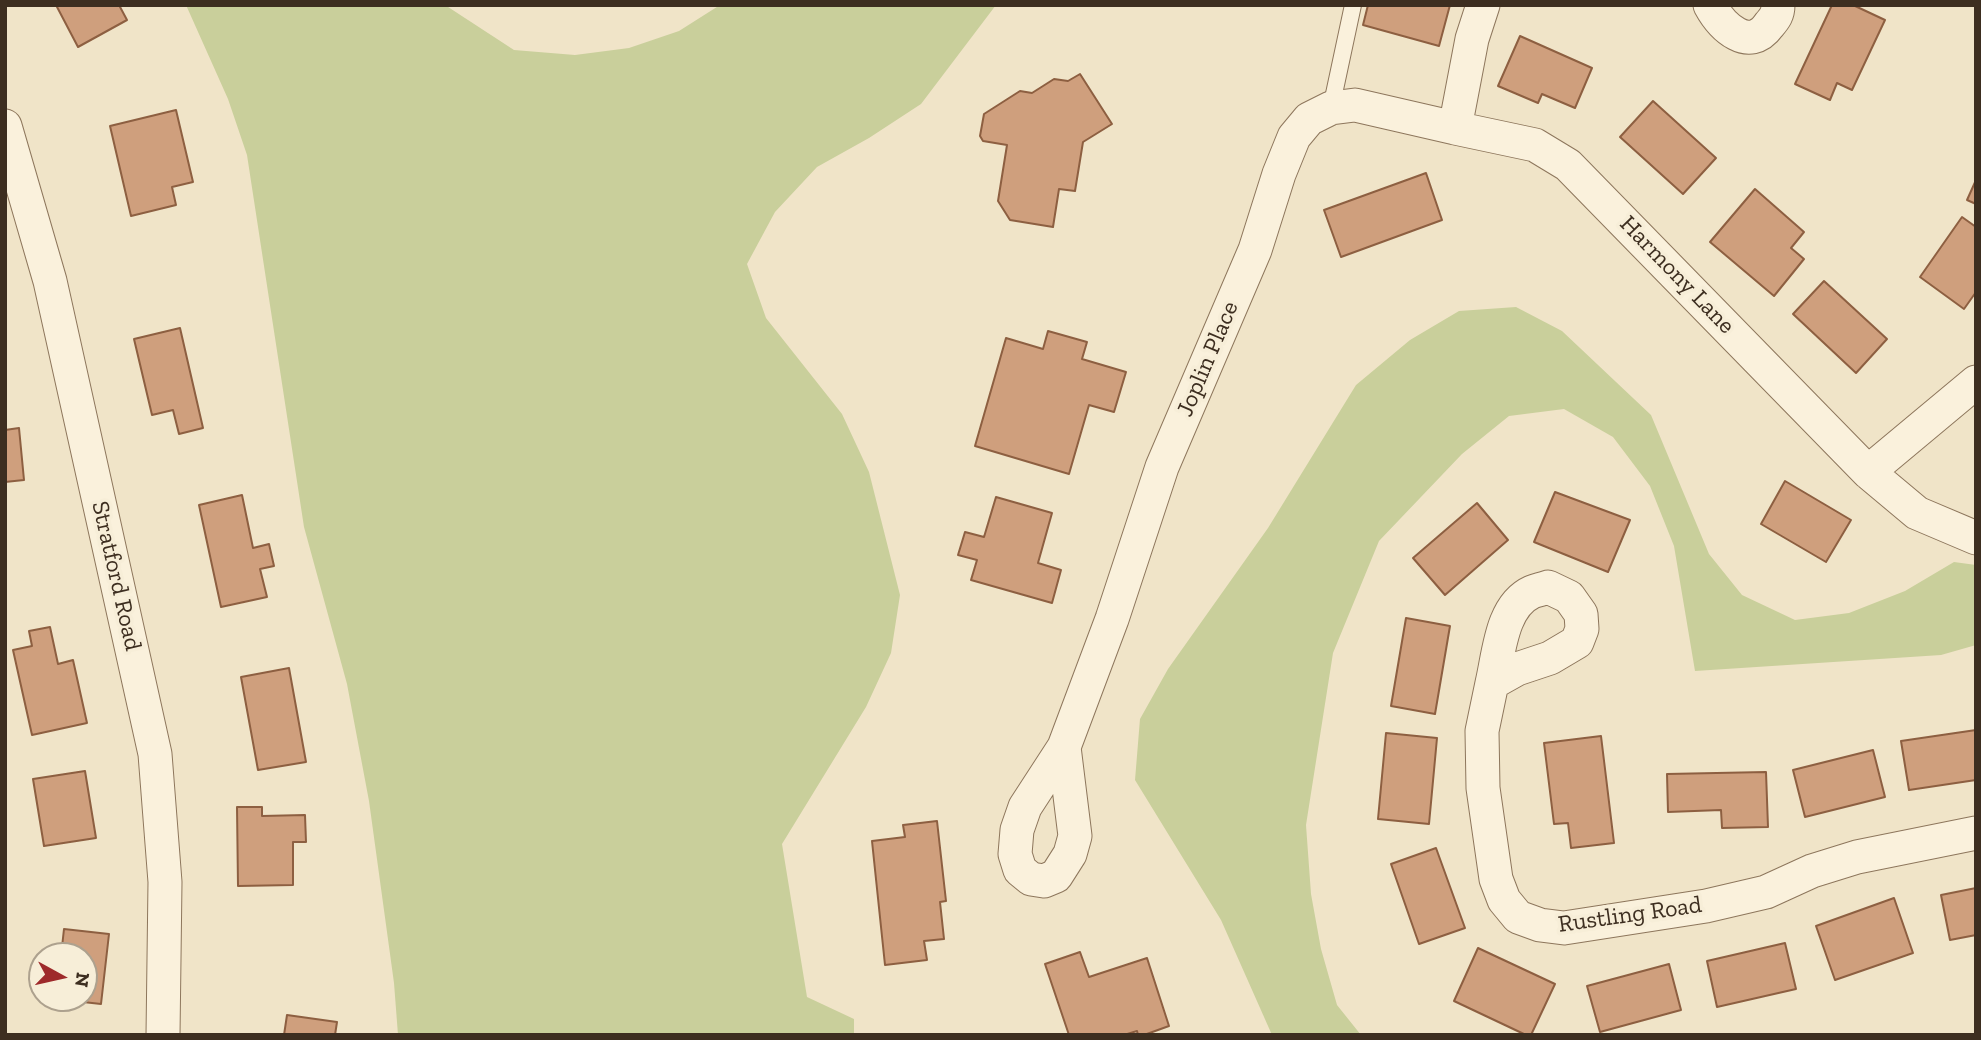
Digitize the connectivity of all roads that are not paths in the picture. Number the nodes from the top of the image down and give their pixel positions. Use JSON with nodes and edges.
{"nodes":[{"id":1,"x":1353,"y":5,"type":"edge"},
{"id":2,"x":1483,"y":5,"type":"edge"},
{"id":3,"x":1710,"y":5,"type":"edge"},
{"id":4,"x":1778,"y":5,"type":"edge"},
{"id":5,"x":1331,"y":108,"type":"junction"},
{"id":6,"x":5,"y":126,"type":"edge"},
{"id":7,"x":1455,"y":128,"type":"junction"},
{"id":8,"x":1976,"y":382,"type":"edge"},
{"id":9,"x":1868,"y":471,"type":"junction"},
{"id":10,"x":1976,"y":538,"type":"edge"},
{"id":11,"x":1492,"y":683,"type":"dead end"},
{"id":12,"x":1064,"y":747,"type":"dead end"},
{"id":13,"x":1976,"y":833,"type":"edge"},
{"id":14,"x":163,"y":1035,"type":"edge"}],
"edges":[{"from":1,"to":5,"type":"lane"},
{"from":2,"to":7,"type":"street"},
{"from":3,"to":4,"type":"street"},
{"from":5,"to":7,"type":"street"},
{"from":5,"to":12,"type":"street","name":"Joplin Place"},
{"from":6,"to":14,"type":"street","name":"Stratford Road"},
{"from":7,"to":9,"type":"street","name":"Harmony Lane"},
{"from":8,"to":9,"type":"street"},
{"from":9,"to":10,"type":"street","name":"Harmony Lane"},
{"from":11,"to":13,"type":"street","name":"Rustling Road"}]}
